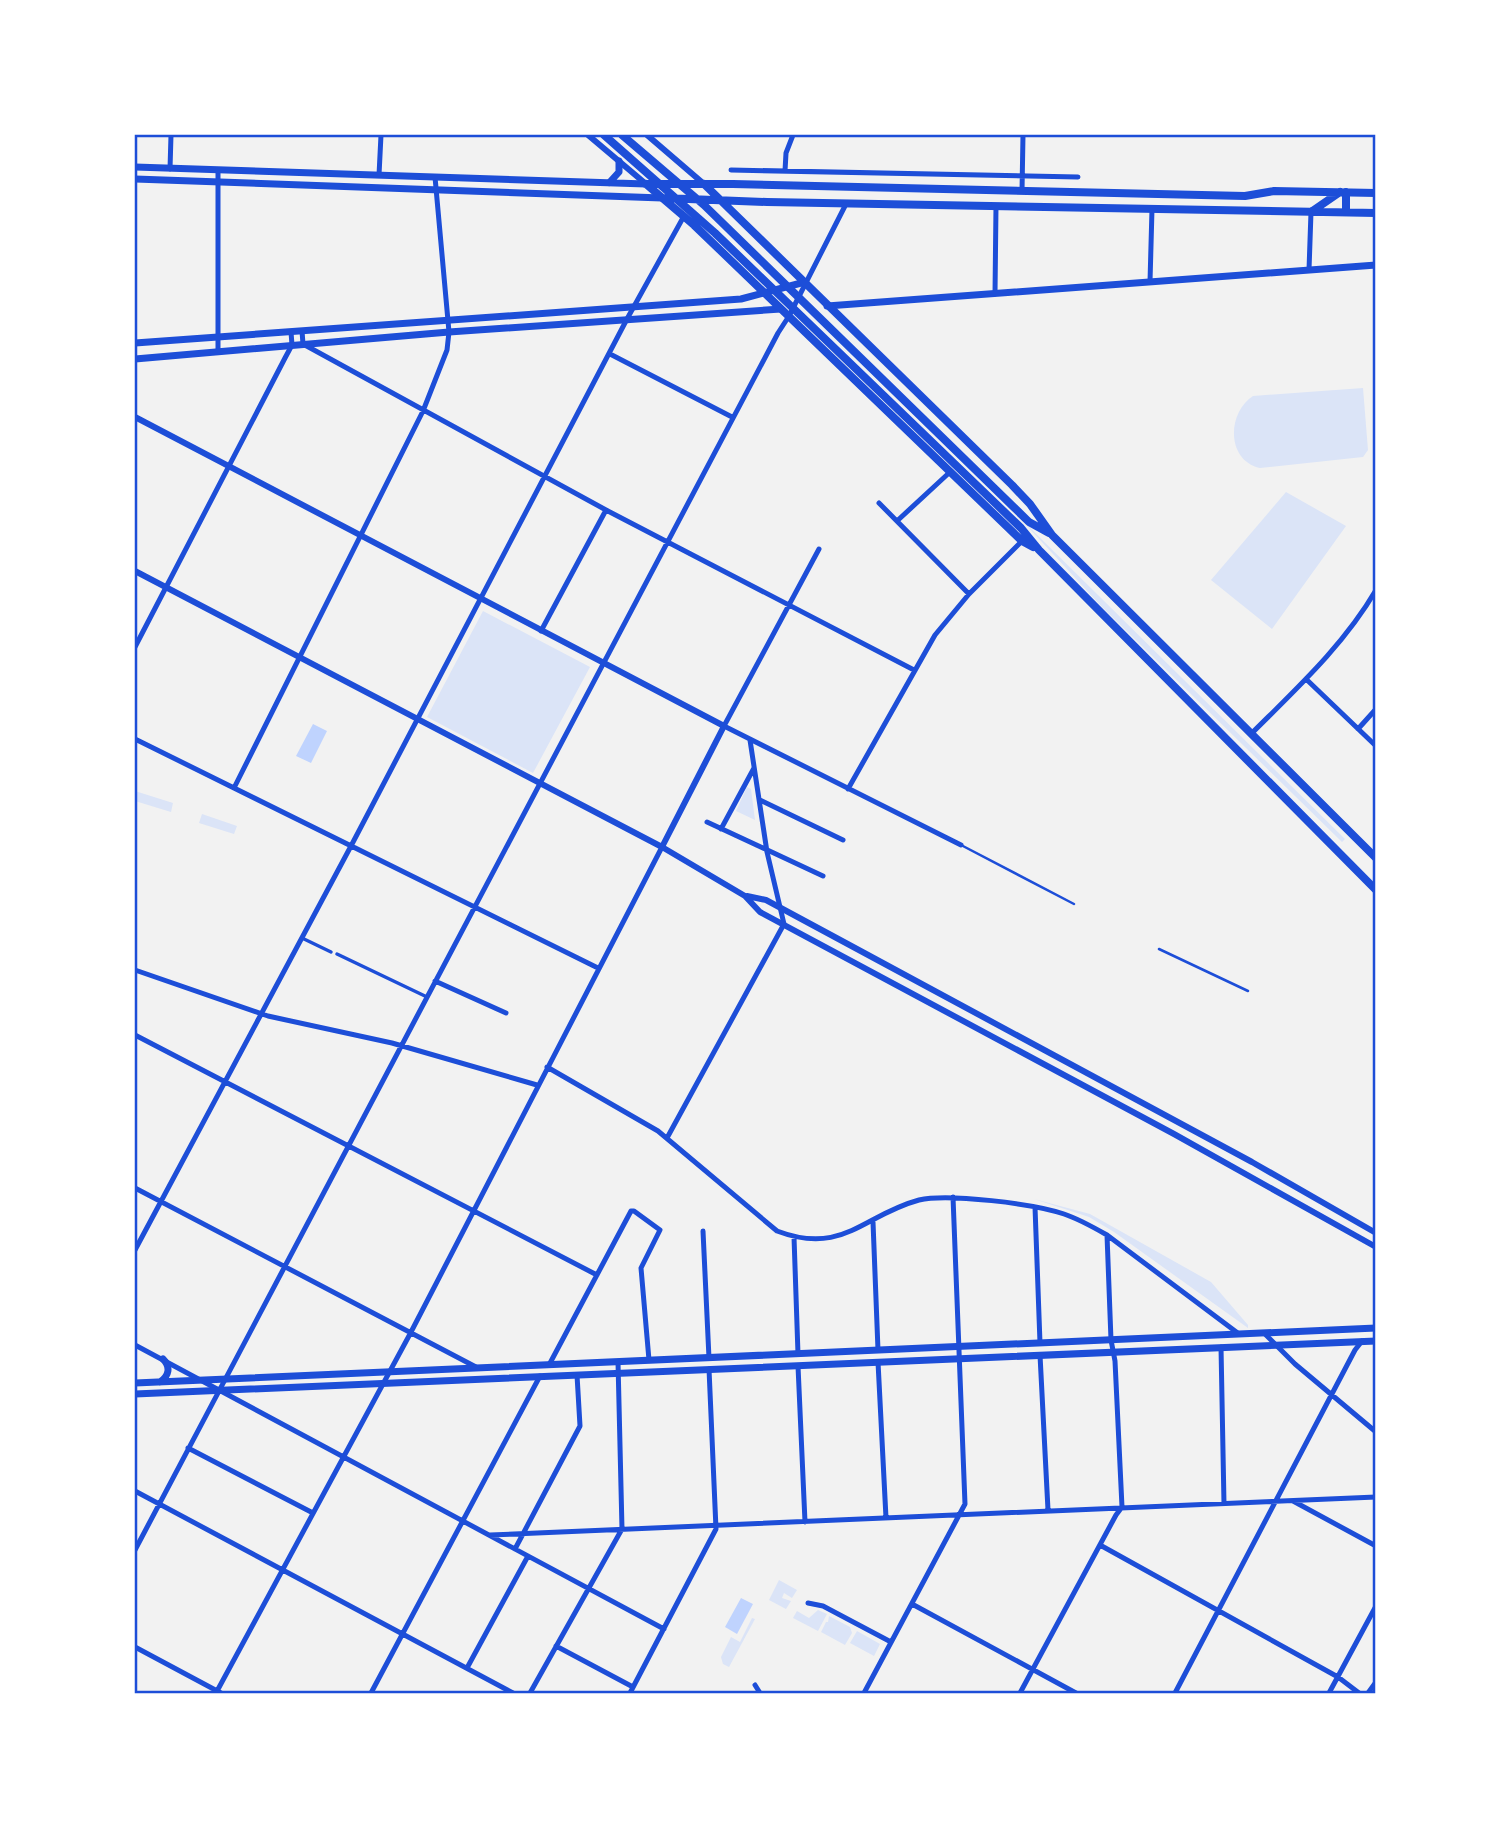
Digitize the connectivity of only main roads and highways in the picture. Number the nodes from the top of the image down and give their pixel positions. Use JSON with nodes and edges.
{"nodes":[{"id":1,"x":604,"y":135,"type":"edge"},
{"id":2,"x":622,"y":135,"type":"edge"},
{"id":3,"x":618,"y":161,"type":"road end"},
{"id":4,"x":135,"y":167,"type":"edge"},
{"id":5,"x":135,"y":179,"type":"edge"},
{"id":6,"x":609,"y":183,"type":"junction"},
{"id":7,"x":646,"y":184,"type":"junction"},
{"id":8,"x":704,"y":184,"type":"junction"},
{"id":9,"x":1078,"y":192,"type":"junction"},
{"id":10,"x":1343,"y":192,"type":"junction"},
{"id":11,"x":1376,"y":193,"type":"edge"},
{"id":12,"x":663,"y":198,"type":"junction"},
{"id":13,"x":722,"y":200,"type":"junction"},
{"id":14,"x":1078,"y":208,"type":"junction"},
{"id":15,"x":1311,"y":212,"type":"junction"},
{"id":16,"x":1346,"y":212,"type":"junction"},
{"id":17,"x":1376,"y":213,"type":"edge"},
{"id":18,"x":1376,"y":265,"type":"edge"},
{"id":19,"x":805,"y":282,"type":"junction"},
{"id":20,"x":764,"y":294,"type":"junction"},
{"id":21,"x":827,"y":306,"type":"junction"},
{"id":22,"x":780,"y":309,"type":"junction"},
{"id":23,"x":135,"y":343,"type":"edge"},
{"id":24,"x":135,"y":359,"type":"edge"},
{"id":25,"x":1052,"y":535,"type":"junction"},
{"id":26,"x":1039,"y":550,"type":"junction"},
{"id":27,"x":1376,"y":858,"type":"edge"},
{"id":28,"x":1376,"y":890,"type":"edge"},
{"id":29,"x":1376,"y":1328,"type":"edge"},
{"id":30,"x":1362,"y":1329,"type":"junction"},
{"id":31,"x":1362,"y":1341,"type":"junction"},
{"id":32,"x":1376,"y":1341,"type":"edge"},
{"id":33,"x":163,"y":1359,"type":"road end"},
{"id":34,"x":160,"y":1382,"type":"junction"},
{"id":35,"x":135,"y":1383,"type":"edge"},
{"id":36,"x":135,"y":1394,"type":"edge"}],
"edges":[{"from":1,"to":26,"type":"main road"},
{"from":2,"to":25,"type":"main road"},
{"from":3,"to":6,"type":"main road"},
{"from":4,"to":6,"type":"main road"},
{"from":5,"to":12,"type":"main road"},
{"from":6,"to":7,"type":"main road"},
{"from":7,"to":8,"type":"main road"},
{"from":7,"to":12,"type":"main road"},
{"from":8,"to":9,"type":"main road"},
{"from":8,"to":13,"type":"main road"},
{"from":9,"to":10,"type":"main road"},
{"from":9,"to":14,"type":"main road"},
{"from":10,"to":11,"type":"main road"},
{"from":10,"to":15,"type":"main road"},
{"from":10,"to":16,"type":"main road"},
{"from":12,"to":13,"type":"main road"},
{"from":12,"to":20,"type":"main road"},
{"from":13,"to":14,"type":"main road"},
{"from":13,"to":19,"type":"main road"},
{"from":14,"to":15,"type":"main road"},
{"from":15,"to":16,"type":"main road"},
{"from":16,"to":17,"type":"main road"},
{"from":18,"to":21,"type":"main road"},
{"from":19,"to":20,"type":"main road"},
{"from":19,"to":21,"type":"main road"},
{"from":20,"to":22,"type":"main road"},
{"from":20,"to":23,"type":"main road"},
{"from":21,"to":25,"type":"main road"},
{"from":22,"to":24,"type":"main road"},
{"from":22,"to":26,"type":"main road"},
{"from":25,"to":27,"type":"main road"},
{"from":26,"to":28,"type":"main road"},
{"from":29,"to":30,"type":"main road"},
{"from":30,"to":31,"type":"main road"},
{"from":30,"to":34,"type":"main road"},
{"from":31,"to":32,"type":"main road"},
{"from":31,"to":36,"type":"main road"},
{"from":33,"to":34,"type":"main road"},
{"from":34,"to":35,"type":"main road"}]}
